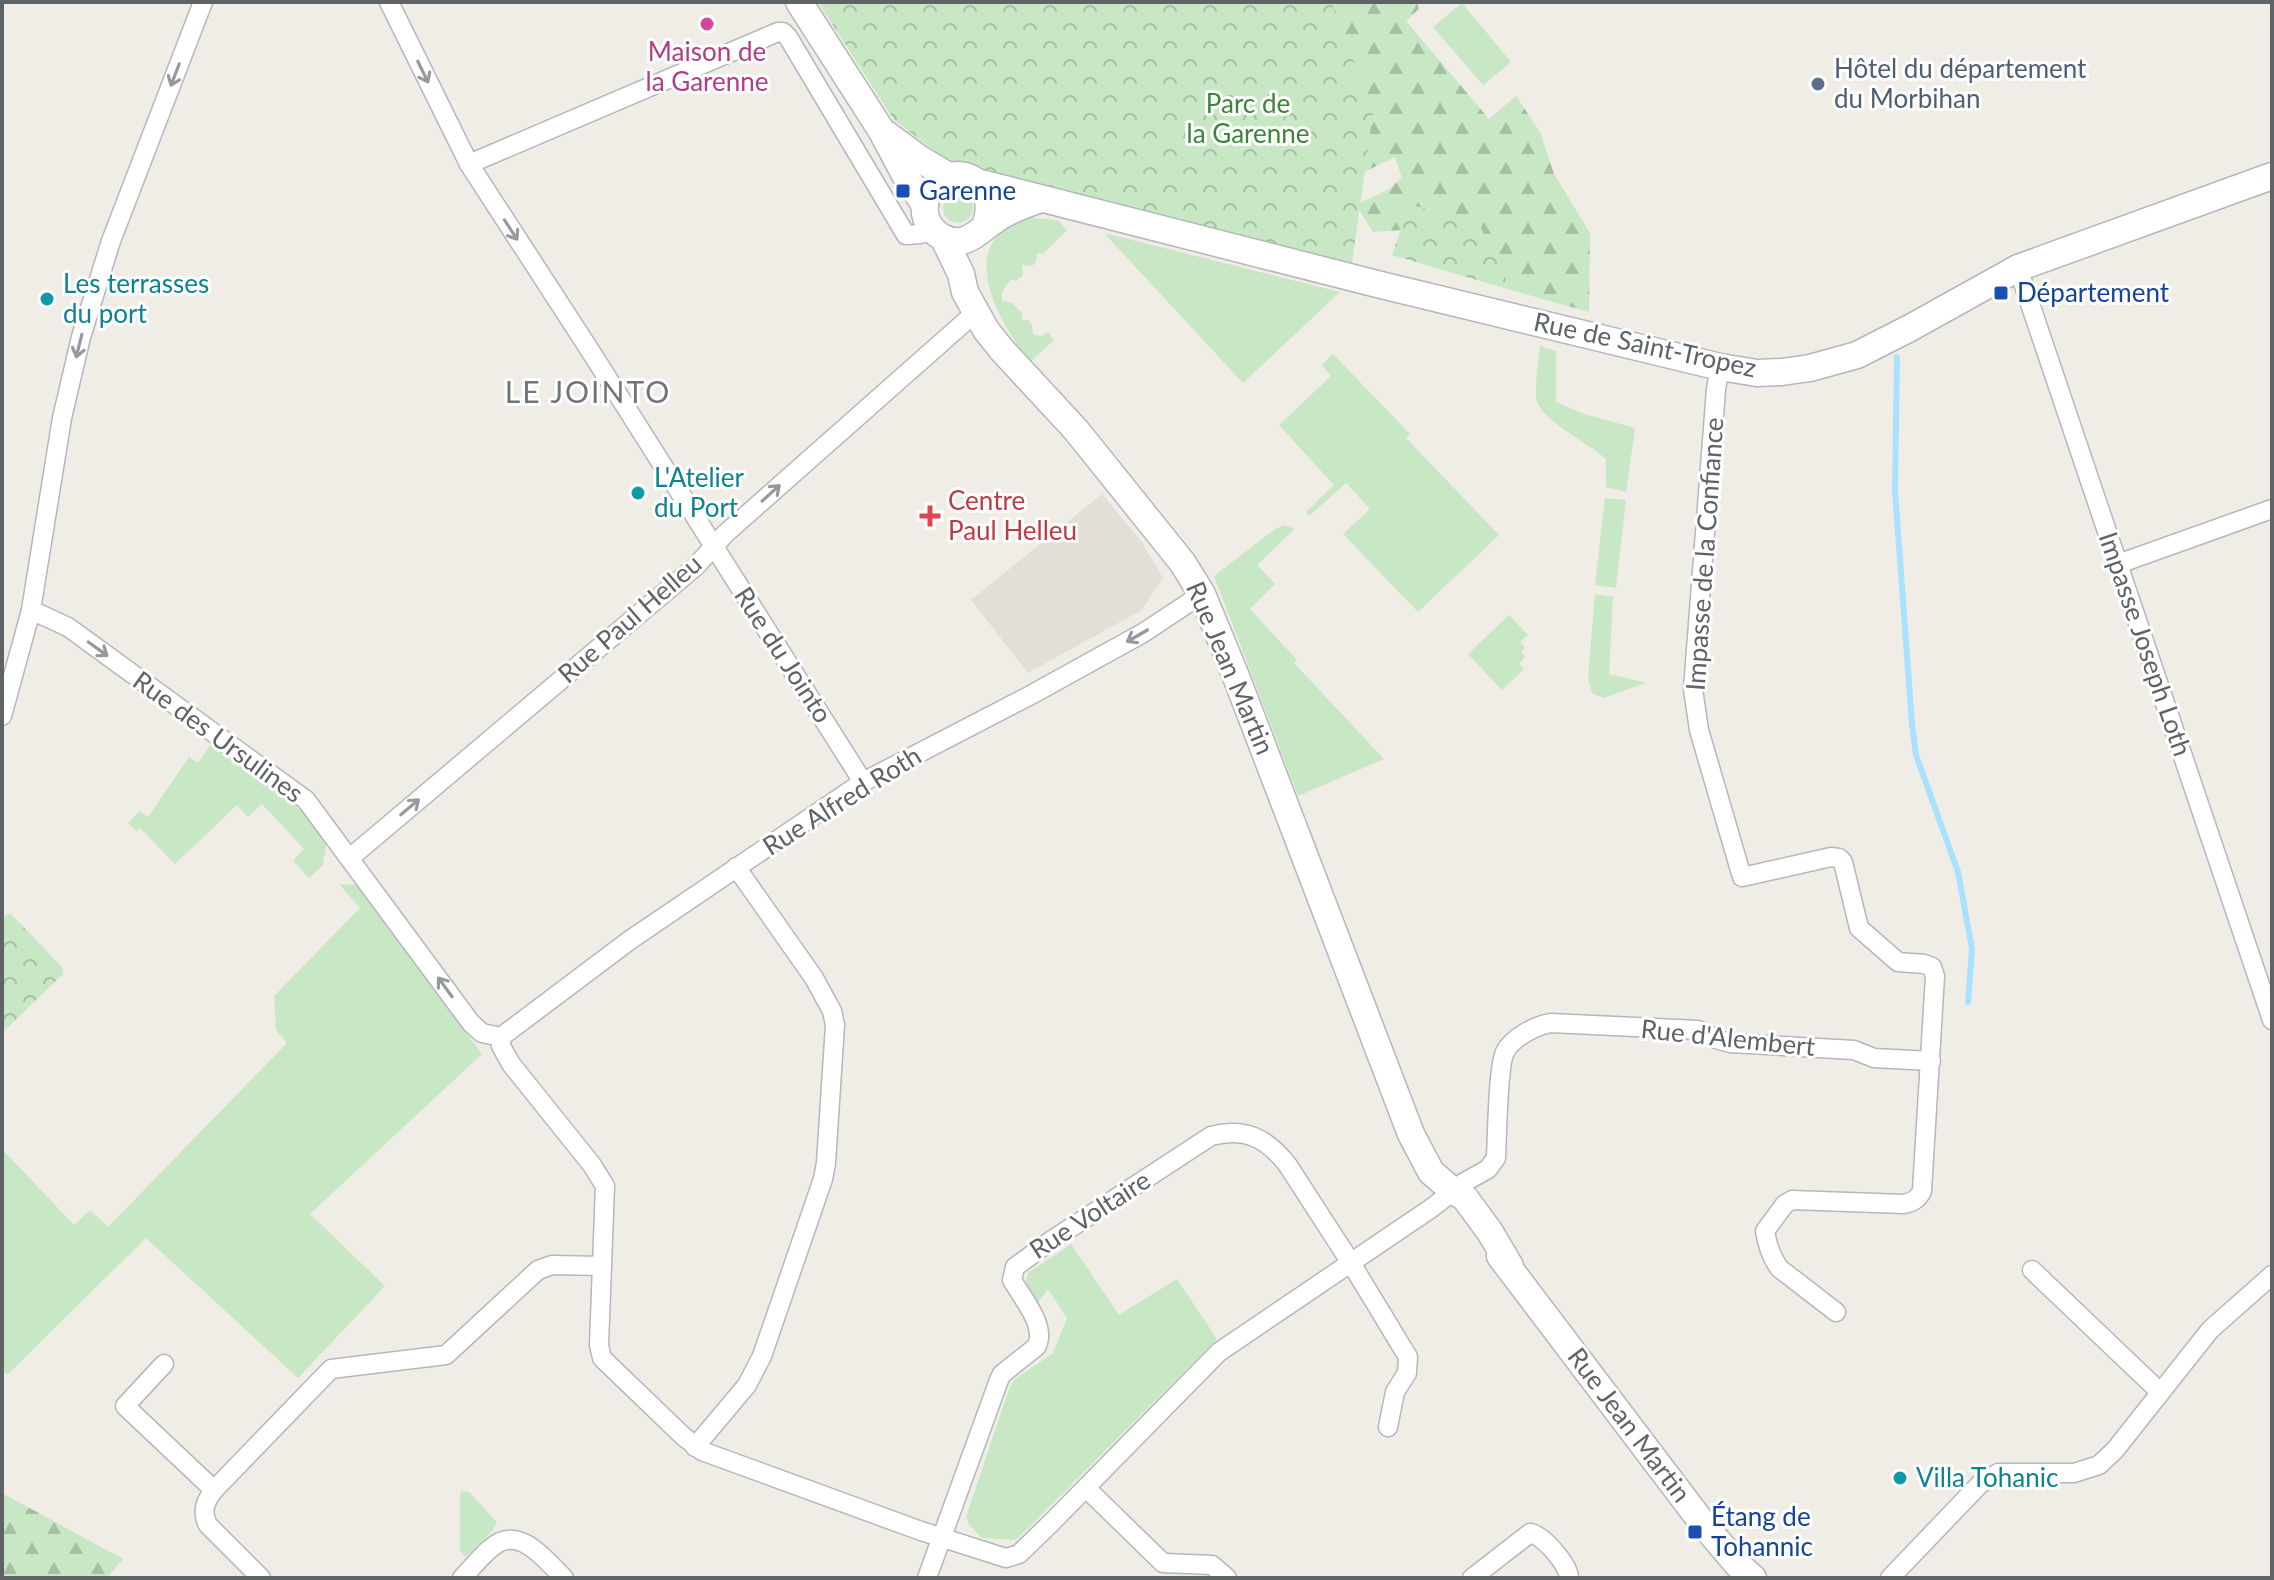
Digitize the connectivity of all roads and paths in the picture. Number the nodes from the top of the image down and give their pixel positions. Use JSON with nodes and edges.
{"nodes":[{"id":1,"x":203,"y":2,"type":"edge"},
{"id":2,"x":389,"y":2,"type":"edge"},
{"id":3,"x":799,"y":2,"type":"edge"},
{"id":4,"x":881,"y":130,"type":"junction"},
{"id":5,"x":469,"y":164,"type":"junction"},
{"id":6,"x":2272,"y":176,"type":"edge"},
{"id":7,"x":950,"y":177,"type":"junction"},
{"id":8,"x":977,"y":182,"type":"junction"},
{"id":9,"x":1041,"y":199,"type":"junction"},
{"id":10,"x":933,"y":223,"type":"junction"},
{"id":11,"x":982,"y":230,"type":"junction"},
{"id":12,"x":2018,"y":268,"type":"junction"},
{"id":13,"x":976,"y":312,"type":"junction"},
{"id":14,"x":1720,"y":367,"type":"junction"},
{"id":15,"x":2272,"y":509,"type":"edge"},
{"id":16,"x":714,"y":546,"type":"junction"},
{"id":17,"x":2118,"y":564,"type":"junction"},
{"id":18,"x":1202,"y":594,"type":"junction"},
{"id":19,"x":31,"y":610,"type":"junction"},
{"id":20,"x":2,"y":716,"type":"edge"},
{"id":21,"x":863,"y":782,"type":"junction"},
{"id":22,"x":351,"y":857,"type":"junction"},
{"id":23,"x":736,"y":867,"type":"junction"},
{"id":24,"x":2272,"y":1020,"type":"edge"},
{"id":25,"x":501,"y":1037,"type":"junction"},
{"id":26,"x":1931,"y":1061,"type":"junction"},
{"id":27,"x":1452,"y":1190,"type":"junction"},
{"id":28,"x":1351,"y":1263,"type":"junction"},
{"id":29,"x":602,"y":1266,"type":"junction"},
{"id":30,"x":2032,"y":1270,"type":"dead end"},
{"id":31,"x":2272,"y":1275,"type":"edge"},
{"id":32,"x":1836,"y":1312,"type":"dead end"},
{"id":33,"x":164,"y":1364,"type":"dead end"},
{"id":34,"x":2160,"y":1392,"type":"junction"},
{"id":35,"x":1388,"y":1427,"type":"dead end"},
{"id":36,"x":695,"y":1447,"type":"junction"},
{"id":37,"x":1086,"y":1488,"type":"junction"},
{"id":38,"x":214,"y":1490,"type":"junction"},
{"id":39,"x":940,"y":1538,"type":"junction"},
{"id":40,"x":261,"y":1578,"type":"edge"},
{"id":41,"x":462,"y":1578,"type":"edge"},
{"id":42,"x":564,"y":1578,"type":"edge"},
{"id":43,"x":927,"y":1578,"type":"edge"},
{"id":44,"x":1227,"y":1578,"type":"edge"},
{"id":45,"x":1472,"y":1578,"type":"edge"},
{"id":46,"x":1569,"y":1578,"type":"edge"},
{"id":47,"x":1753,"y":1578,"type":"edge"},
{"id":48,"x":1890,"y":1578,"type":"edge"}],
"edges":[{"from":1,"to":19,"type":"street","one_way":true},
{"from":2,"to":5,"type":"street","name":"Rue du Jointo","one_way":true},
{"from":3,"to":4,"type":"main road","name":"Rue Jean Martin"},
{"from":4,"to":7,"type":"main road"},
{"from":4,"to":10,"type":"main road","name":"Rue Jean Martin"},
{"from":5,"to":10,"type":"street"},
{"from":5,"to":16,"type":"street","name":"Rue du Jointo","one_way":true},
{"from":6,"to":12,"type":"main road","name":"Rue de Saint-Tropez"},
{"from":7,"to":8,"type":"main road"},
{"from":7,"to":10,"type":"main road"},
{"from":8,"to":9,"type":"main road","name":"Rue de Saint-Tropez"},
{"from":8,"to":11,"type":"main road"},
{"from":9,"to":11,"type":"main road"},
{"from":9,"to":14,"type":"main road","name":"Rue de Saint-Tropez"},
{"from":10,"to":11,"type":"main road"},
{"from":10,"to":13,"type":"main road","name":"Rue Jean Martin"},
{"from":11,"to":13,"type":"main road"},
{"from":12,"to":14,"type":"main road","name":"Rue de Saint-Tropez"},
{"from":12,"to":17,"type":"street","name":"Impasse Joseph Loth"},
{"from":16,"to":13,"type":"street","name":"Rue Paul Helleu","one_way":true},
{"from":13,"to":18,"type":"main road","name":"Rue Jean Martin"},
{"from":14,"to":26,"type":"street","name":"Impasse de la Confiance"},
{"from":15,"to":17,"type":"street"},
{"from":16,"to":21,"type":"street","name":"Rue du Jointo"},
{"from":22,"to":16,"type":"street","name":"Rue Paul Helleu","one_way":true},
{"from":17,"to":24,"type":"street","name":"Impasse Joseph Loth"},
{"from":18,"to":21,"type":"street","name":"Rue Alfred Roth","one_way":true},
{"from":18,"to":27,"type":"main road","name":"Rue Jean Martin"},
{"from":19,"to":20,"type":"street"},
{"from":19,"to":22,"type":"street","name":"Rue des Ursulines","one_way":true},
{"from":21,"to":23,"type":"street","name":"Rue Alfred Roth"},
{"from":25,"to":22,"type":"street","name":"Rue des Ursulines","one_way":true},
{"from":23,"to":25,"type":"street","name":"Rue Alfred Roth"},
{"from":23,"to":36,"type":"street"},
{"from":25,"to":29,"type":"street"},
{"from":26,"to":27,"type":"street","name":"Rue d'Alembert"},
{"from":26,"to":32,"type":"street"},
{"from":27,"to":28,"type":"street"},
{"from":27,"to":47,"type":"main road","name":"Rue Jean Martin"},
{"from":28,"to":35,"type":"street"},
{"from":28,"to":37,"type":"street"},
{"from":28,"to":39,"type":"street","name":"Rue Voltaire"},
{"from":29,"to":36,"type":"street"},
{"from":29,"to":38,"type":"street"},
{"from":30,"to":34,"type":"street"},
{"from":31,"to":34,"type":"street"},
{"from":33,"to":38,"type":"street"},
{"from":34,"to":48,"type":"street"},
{"from":36,"to":39,"type":"street"},
{"from":37,"to":39,"type":"street"},
{"from":37,"to":44,"type":"street"},
{"from":38,"to":40,"type":"street"},
{"from":39,"to":43,"type":"street"},
{"from":41,"to":42,"type":"street"},
{"from":45,"to":46,"type":"street"}]}
